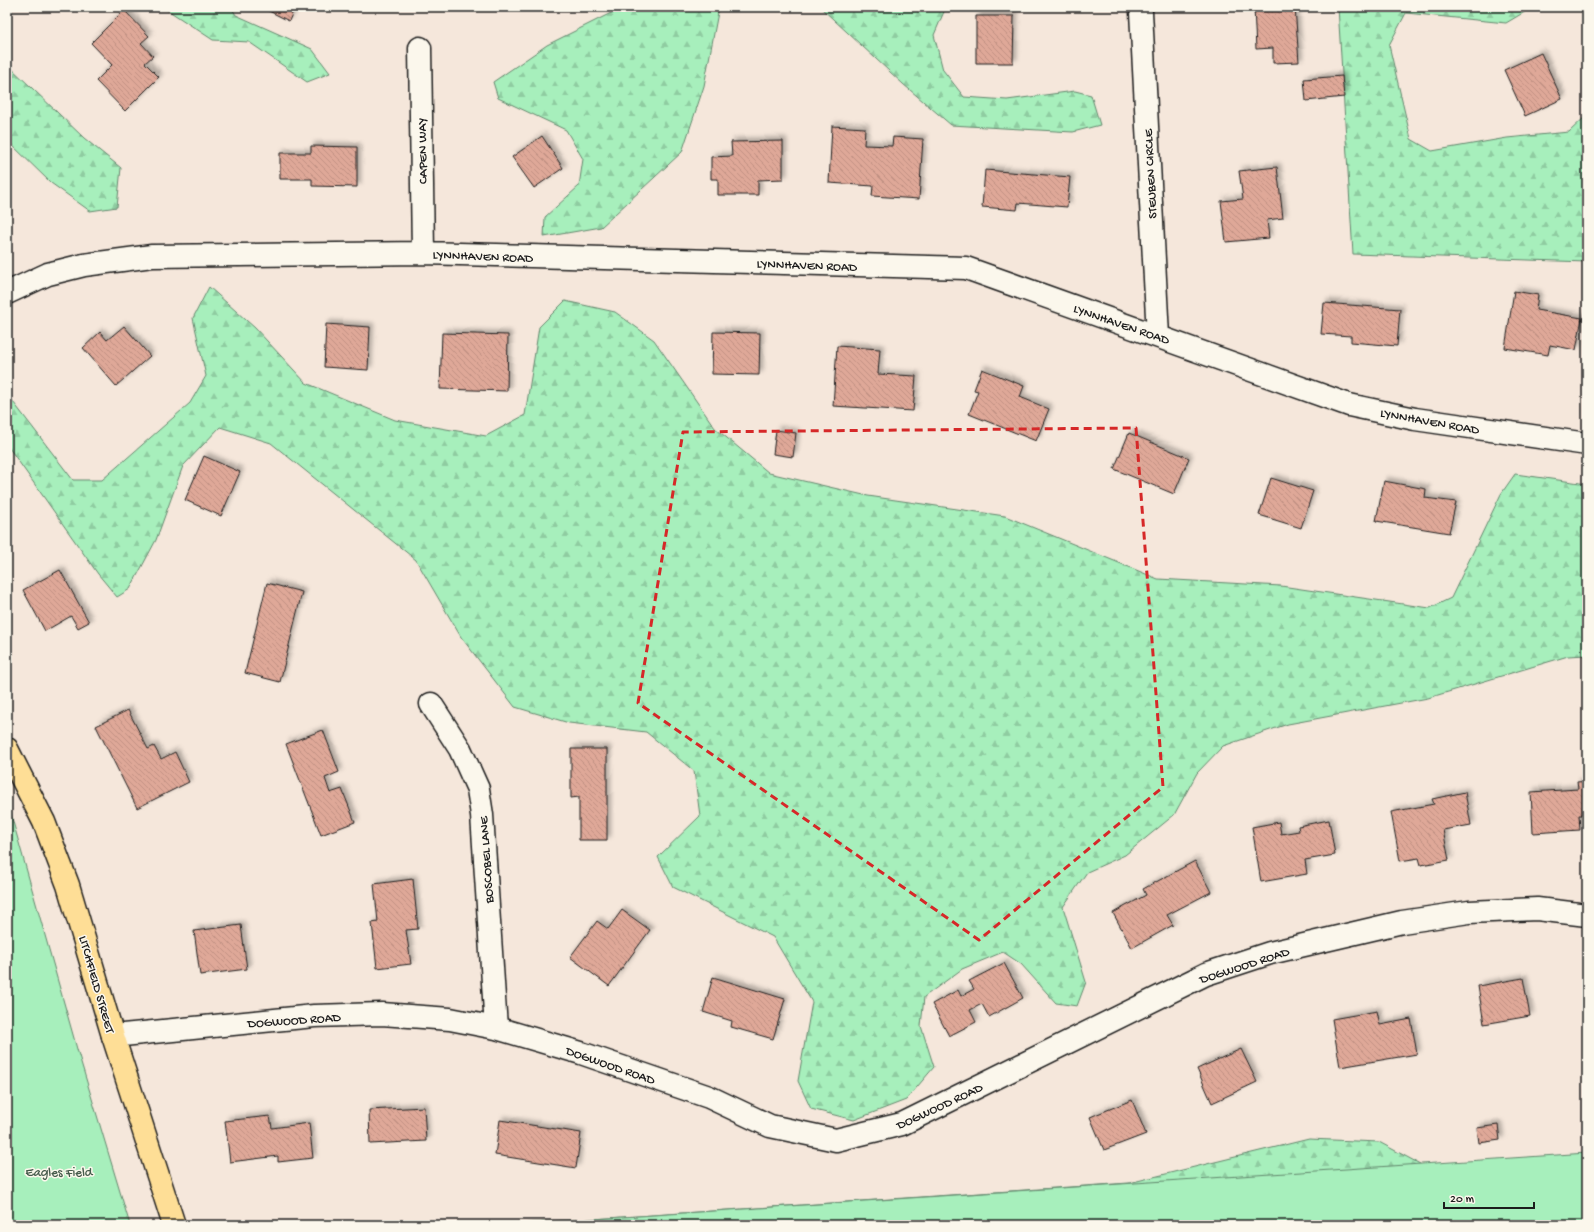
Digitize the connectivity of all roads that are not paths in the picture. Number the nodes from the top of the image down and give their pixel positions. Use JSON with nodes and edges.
{"nodes":[{"id":1,"x":1141,"y":12,"type":"dead end"},
{"id":2,"x":420,"y":48,"type":"dead end"},
{"id":3,"x":423,"y":253,"type":"junction"},
{"id":4,"x":7,"y":293,"type":"edge"},
{"id":5,"x":1158,"y":336,"type":"junction"},
{"id":6,"x":1587,"y":444,"type":"edge"},
{"id":7,"x":431,"y":704,"type":"dead end"},
{"id":8,"x":7,"y":749,"type":"edge"},
{"id":9,"x":1587,"y":914,"type":"edge"},
{"id":10,"x":496,"y":1028,"type":"junction"},
{"id":11,"x":113,"y":1036,"type":"junction"},
{"id":12,"x":174,"y":1225,"type":"edge"}],
"edges":[{"from":1,"to":5,"type":"street","name":"STEUBEN CIRCLE"},
{"from":2,"to":3,"type":"street","name":"CAPEN WAY"},
{"from":3,"to":4,"type":"street","name":"LYNNHAVEN ROAD"},
{"from":3,"to":5,"type":"street","name":"LYNNHAVEN ROAD"},
{"from":5,"to":6,"type":"street","name":"LYNNHAVEN ROAD"},
{"from":7,"to":10,"type":"street","name":"BOSCOBEL LANE"},
{"from":8,"to":11,"type":"main road","name":"LITCHFIELD STREET"},
{"from":9,"to":10,"type":"street","name":"DOGWOOD ROAD"},
{"from":10,"to":11,"type":"street","name":"DOGWOOD ROAD"},
{"from":11,"to":12,"type":"main road","name":"LITCHFIELD STREET"}]}
